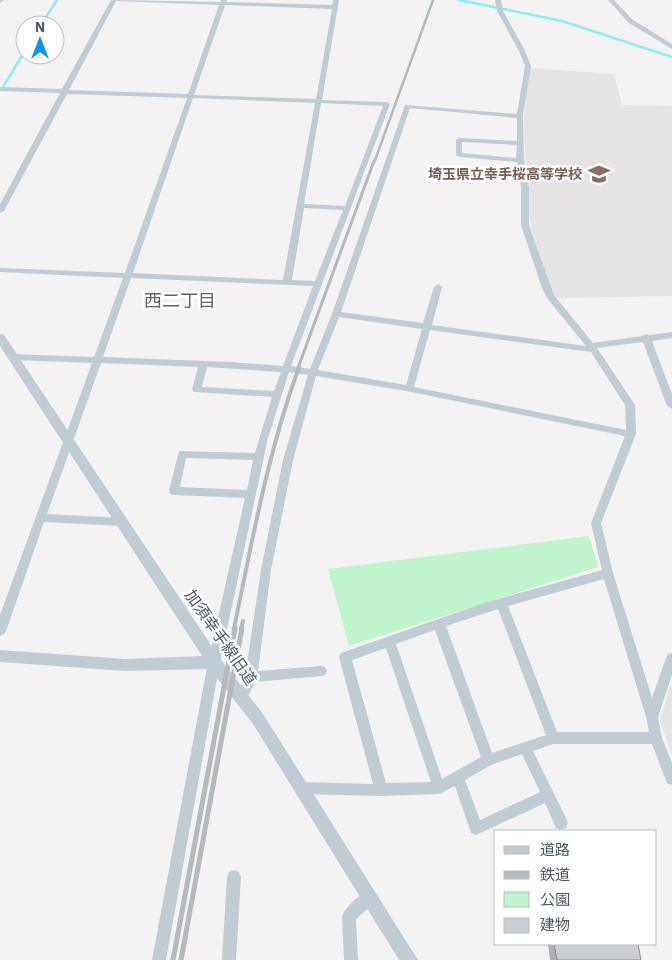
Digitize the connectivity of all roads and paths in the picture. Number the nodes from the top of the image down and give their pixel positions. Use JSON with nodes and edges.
{"nodes":[{"id":1,"x":116,"y":0,"type":"edge"},
{"id":2,"x":498,"y":0,"type":"edge"},
{"id":3,"x":611,"y":0,"type":"edge"},
{"id":4,"x":223,"y":2,"type":"edge"},
{"id":5,"x":335,"y":3,"type":"edge"},
{"id":6,"x":672,"y":47,"type":"edge"},
{"id":7,"x":0,"y":89,"type":"edge"},
{"id":8,"x":65,"y":92,"type":"junction"},
{"id":9,"x":191,"y":96,"type":"junction"},
{"id":10,"x":319,"y":100,"type":"junction"},
{"id":11,"x":520,"y":116,"type":"junction"},
{"id":12,"x":520,"y":143,"type":"junction"},
{"id":13,"x":520,"y":160,"type":"junction"},
{"id":14,"x":300,"y":206,"type":"junction"},
{"id":15,"x":348,"y":208,"type":"junction"},
{"id":16,"x":0,"y":211,"type":"edge"},
{"id":17,"x":0,"y":270,"type":"edge"},
{"id":18,"x":128,"y":276,"type":"junction"},
{"id":19,"x":287,"y":283,"type":"junction"},
{"id":20,"x":319,"y":284,"type":"junction"},
{"id":21,"x":438,"y":287,"type":"dead end"},
{"id":22,"x":336,"y":314,"type":"junction"},
{"id":23,"x":428,"y":328,"type":"junction"},
{"id":24,"x":672,"y":335,"type":"edge"},
{"id":25,"x":646,"y":337,"type":"junction"},
{"id":26,"x":0,"y":338,"type":"edge"},
{"id":27,"x":593,"y":348,"type":"junction"},
{"id":28,"x":13,"y":357,"type":"junction"},
{"id":29,"x":96,"y":361,"type":"junction"},
{"id":30,"x":203,"y":364,"type":"junction"},
{"id":31,"x":286,"y":369,"type":"junction"},
{"id":32,"x":313,"y":372,"type":"junction"},
{"id":33,"x":409,"y":389,"type":"junction"},
{"id":34,"x":278,"y":394,"type":"junction"},
{"id":35,"x":672,"y":406,"type":"edge"},
{"id":36,"x":631,"y":434,"type":"junction"},
{"id":37,"x":68,"y":440,"type":"junction"},
{"id":38,"x":259,"y":457,"type":"junction"},
{"id":39,"x":250,"y":494,"type":"junction"},
{"id":40,"x":40,"y":518,"type":"junction"},
{"id":41,"x":122,"y":522,"type":"junction"},
{"id":42,"x":608,"y":572,"type":"junction"},
{"id":43,"x":501,"y":603,"type":"junction"},
{"id":44,"x":438,"y":624,"type":"junction"},
{"id":45,"x":0,"y":631,"type":"edge"},
{"id":46,"x":390,"y":642,"type":"junction"},
{"id":47,"x":0,"y":656,"type":"edge"},
{"id":48,"x":672,"y":658,"type":"edge"},
{"id":49,"x":214,"y":662,"type":"junction"},
{"id":50,"x":321,"y":671,"type":"dead end"},
{"id":51,"x":251,"y":676,"type":"junction"},
{"id":52,"x":668,"y":678,"type":"edge"},
{"id":53,"x":242,"y":696,"type":"junction"},
{"id":54,"x":652,"y":717,"type":"junction"},
{"id":55,"x":553,"y":738,"type":"junction"},
{"id":56,"x":656,"y":738,"type":"junction"},
{"id":57,"x":525,"y":747,"type":"junction"},
{"id":58,"x":488,"y":760,"type":"junction"},
{"id":59,"x":458,"y":778,"type":"junction"},
{"id":60,"x":672,"y":779,"type":"edge"},
{"id":61,"x":300,"y":788,"type":"junction"},
{"id":62,"x":439,"y":788,"type":"junction"},
{"id":63,"x":381,"y":790,"type":"junction"},
{"id":64,"x":547,"y":795,"type":"junction"},
{"id":65,"x":561,"y":823,"type":"dead end"},
{"id":66,"x":234,"y":877,"type":"dead end"},
{"id":67,"x":369,"y":898,"type":"junction"},
{"id":68,"x":159,"y":960,"type":"edge"},
{"id":69,"x":229,"y":960,"type":"edge"},
{"id":70,"x":351,"y":960,"type":"edge"},
{"id":71,"x":409,"y":960,"type":"edge"}],
"edges":[{"from":1,"to":4,"type":"street"},
{"from":1,"to":8,"type":"street"},
{"from":2,"to":11,"type":"street"},
{"from":3,"to":6,"type":"street"},
{"from":4,"to":5,"type":"street"},
{"from":4,"to":9,"type":"street"},
{"from":5,"to":10,"type":"street"},
{"from":7,"to":8,"type":"street"},
{"from":8,"to":9,"type":"street"},
{"from":8,"to":16,"type":"street"},
{"from":9,"to":10,"type":"street"},
{"from":9,"to":18,"type":"street"},
{"from":10,"to":14,"type":"street"},
{"from":10,"to":15,"type":"street"},
{"from":11,"to":12,"type":"street"},
{"from":11,"to":22,"type":"street"},
{"from":12,"to":13,"type":"street"},
{"from":12,"to":13,"type":"street"},
{"from":13,"to":27,"type":"street"},
{"from":14,"to":15,"type":"street"},
{"from":14,"to":19,"type":"street"},
{"from":15,"to":20,"type":"street"},
{"from":17,"to":18,"type":"street"},
{"from":18,"to":19,"type":"street"},
{"from":18,"to":29,"type":"street"},
{"from":19,"to":20,"type":"street"},
{"from":20,"to":31,"type":"street"},
{"from":21,"to":23,"type":"street"},
{"from":22,"to":23,"type":"street"},
{"from":22,"to":32,"type":"street"},
{"from":23,"to":27,"type":"street"},
{"from":23,"to":33,"type":"street"},
{"from":24,"to":25,"type":"street"},
{"from":25,"to":27,"type":"street"},
{"from":25,"to":35,"type":"street"},
{"from":26,"to":28,"type":"street","name":"加須幸手線旧道"},
{"from":27,"to":36,"type":"street"},
{"from":28,"to":29,"type":"street"},
{"from":28,"to":37,"type":"street","name":"加須幸手線旧道"},
{"from":29,"to":30,"type":"street"},
{"from":29,"to":37,"type":"street"},
{"from":30,"to":31,"type":"street"},
{"from":30,"to":34,"type":"street"},
{"from":31,"to":32,"type":"street"},
{"from":31,"to":34,"type":"street"},
{"from":32,"to":33,"type":"street"},
{"from":32,"to":51,"type":"street"},
{"from":33,"to":36,"type":"street"},
{"from":34,"to":38,"type":"street"},
{"from":36,"to":42,"type":"street"},
{"from":37,"to":40,"type":"street"},
{"from":37,"to":41,"type":"street","name":"加須幸手線旧道"},
{"from":38,"to":39,"type":"street"},
{"from":38,"to":39,"type":"street"},
{"from":39,"to":49,"type":"street"},
{"from":40,"to":41,"type":"street"},
{"from":40,"to":45,"type":"street"},
{"from":41,"to":49,"type":"street","name":"加須幸手線旧道"},
{"from":42,"to":43,"type":"street"},
{"from":42,"to":54,"type":"street"},
{"from":43,"to":44,"type":"street"},
{"from":43,"to":55,"type":"street"},
{"from":44,"to":46,"type":"street"},
{"from":44,"to":58,"type":"street"},
{"from":46,"to":62,"type":"street"},
{"from":46,"to":63,"type":"street"},
{"from":47,"to":49,"type":"street"},
{"from":48,"to":52,"type":"street"},
{"from":49,"to":53,"type":"street","name":"加須幸手線旧道"},
{"from":49,"to":68,"type":"street"},
{"from":50,"to":51,"type":"street"},
{"from":51,"to":53,"type":"street"},
{"from":52,"to":54,"type":"street"},
{"from":53,"to":61,"type":"street","name":"加須幸手線旧道"},
{"from":54,"to":56,"type":"street"},
{"from":55,"to":56,"type":"street"},
{"from":55,"to":57,"type":"street"},
{"from":56,"to":60,"type":"street"},
{"from":57,"to":58,"type":"street"},
{"from":57,"to":64,"type":"street"},
{"from":58,"to":59,"type":"street"},
{"from":59,"to":62,"type":"street"},
{"from":59,"to":64,"type":"street"},
{"from":61,"to":63,"type":"street"},
{"from":61,"to":67,"type":"street","name":"加須幸手線旧道"},
{"from":62,"to":63,"type":"street"},
{"from":64,"to":65,"type":"street"},
{"from":66,"to":69,"type":"street"},
{"from":67,"to":70,"type":"street"},
{"from":67,"to":71,"type":"street","name":"加須幸手線旧道"}]}
